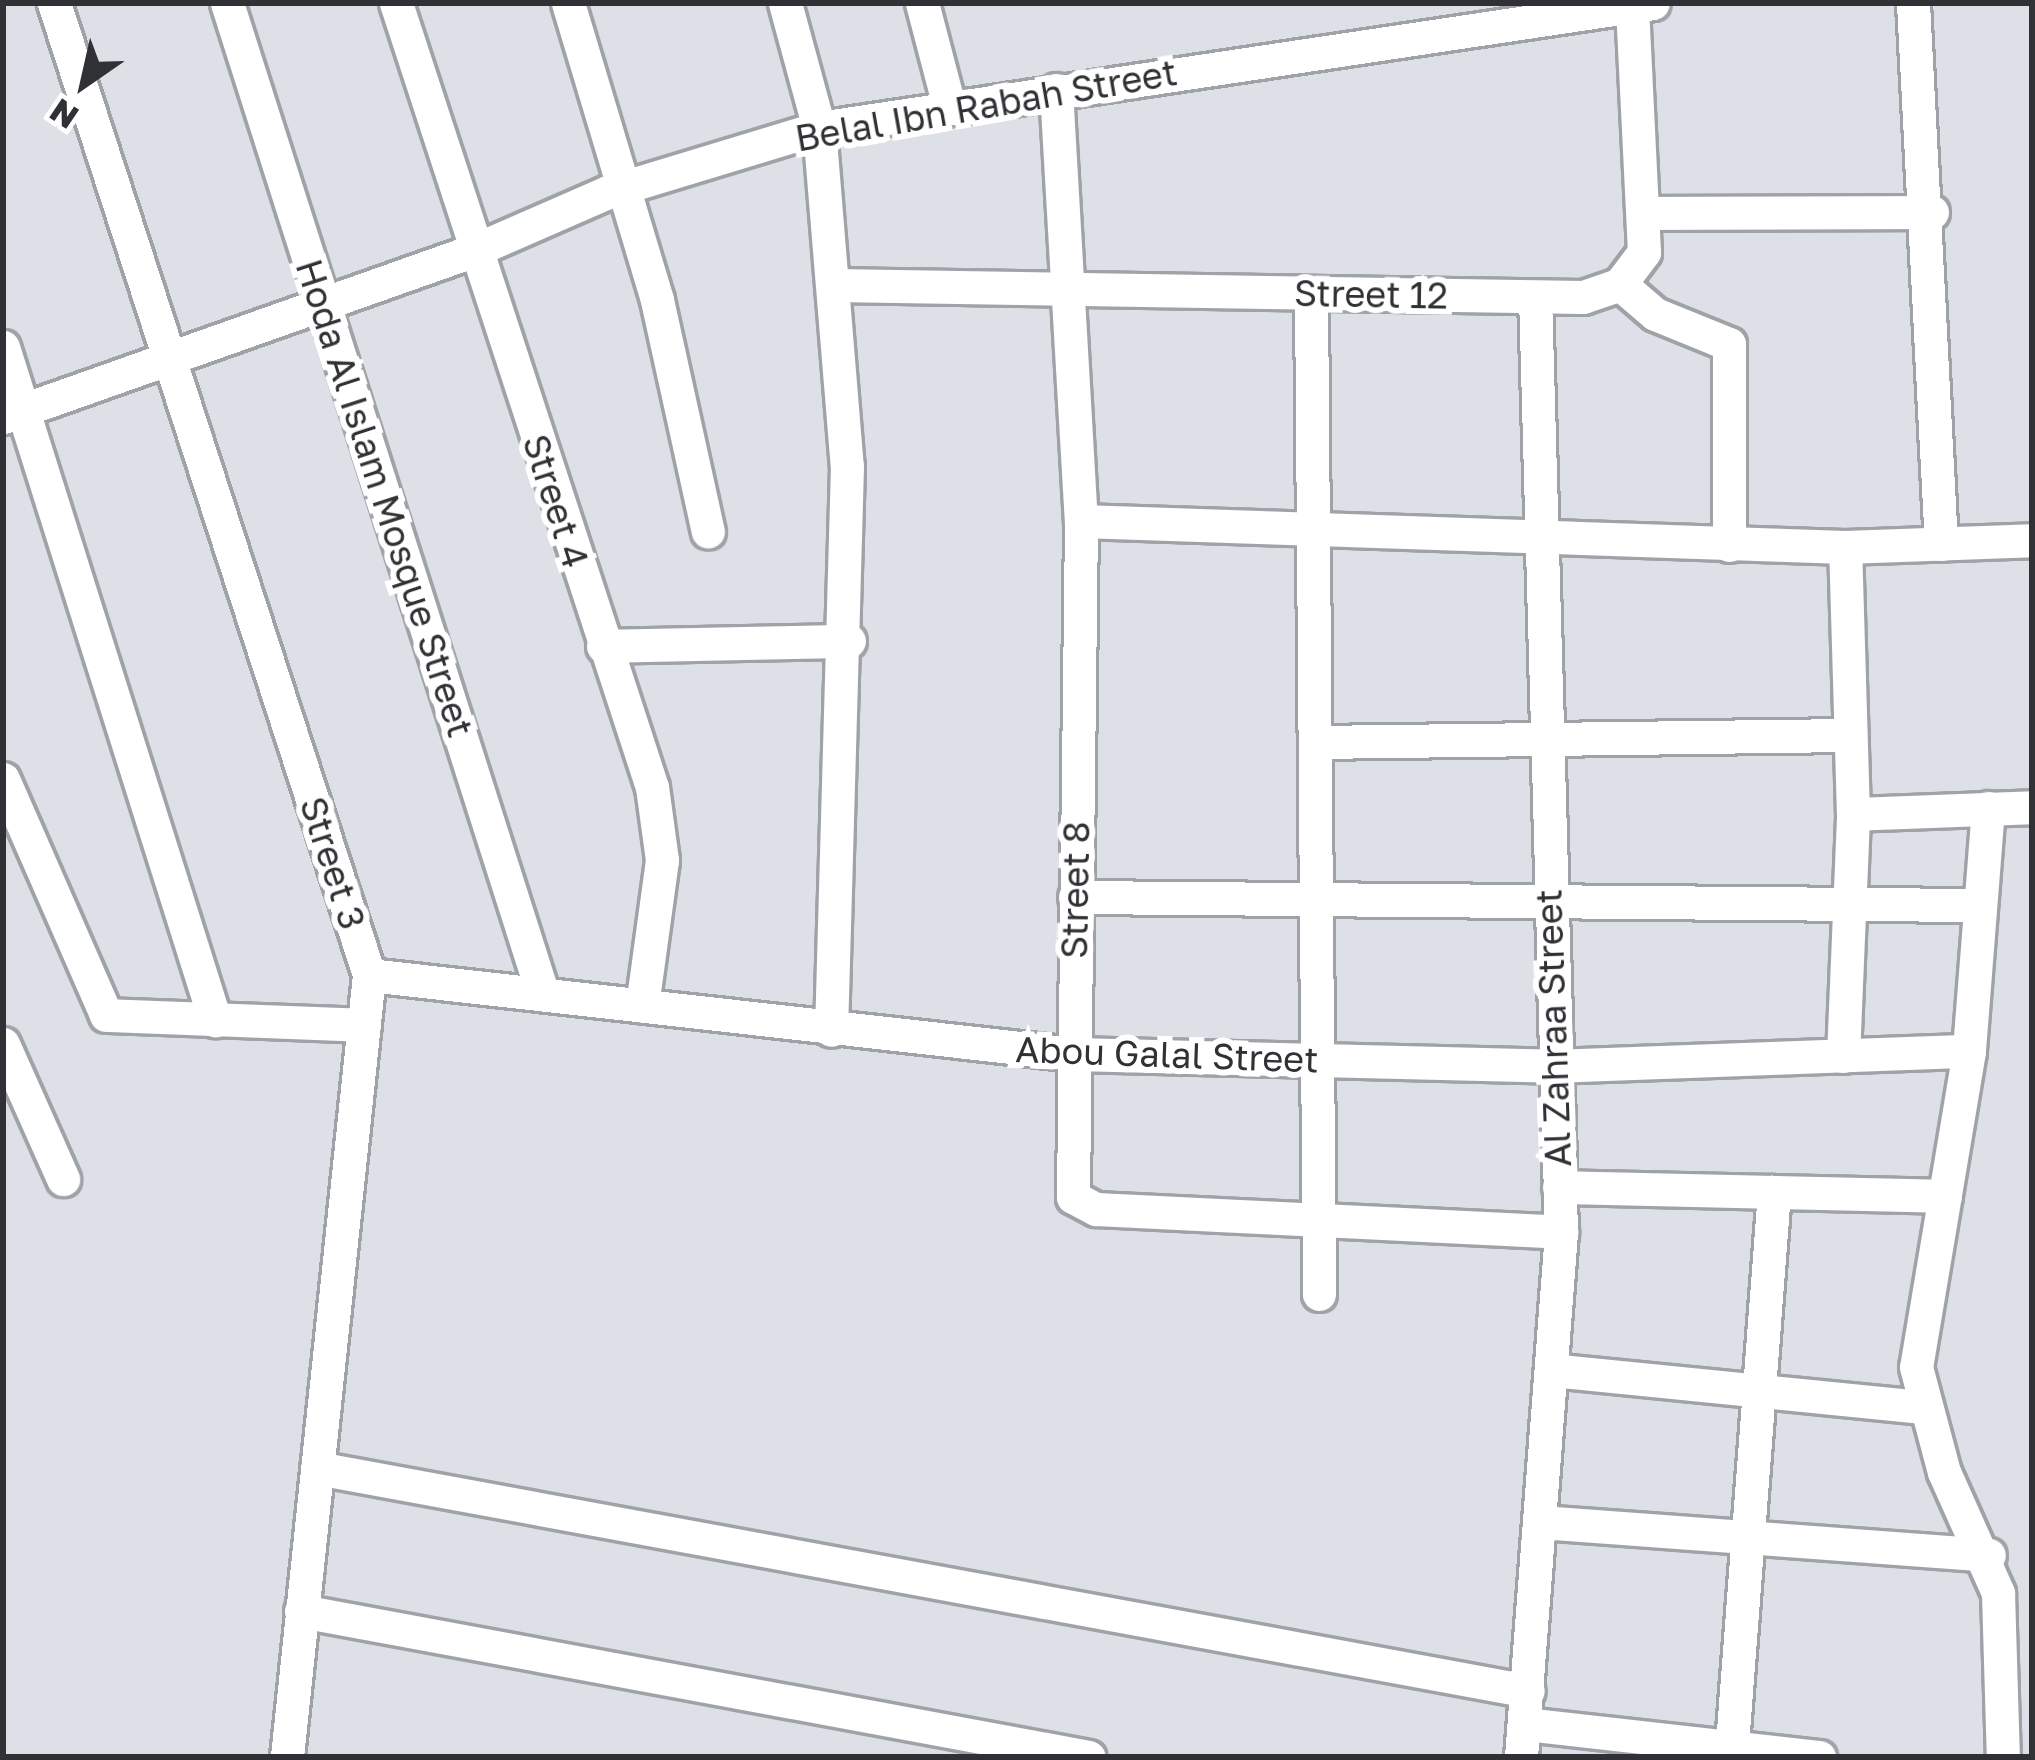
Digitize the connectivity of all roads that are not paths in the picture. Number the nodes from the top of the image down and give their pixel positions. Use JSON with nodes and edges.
{"nodes":[{"id":1,"x":53,"y":3,"type":"edge"},
{"id":2,"x":227,"y":3,"type":"edge"},
{"id":3,"x":396,"y":3,"type":"edge"},
{"id":4,"x":568,"y":3,"type":"edge"},
{"id":5,"x":785,"y":3,"type":"edge"},
{"id":6,"x":922,"y":3,"type":"edge"},
{"id":7,"x":1913,"y":3,"type":"edge"},
{"id":8,"x":1642,"y":4,"type":"edge"},
{"id":9,"x":1555,"y":10,"type":"edge"},
{"id":10,"x":1056,"y":90,"type":"junction"},
{"id":11,"x":949,"y":106,"type":"junction"},
{"id":12,"x":819,"y":128,"type":"junction"},
{"id":13,"x":626,"y":186,"type":"junction"},
{"id":14,"x":1932,"y":212,"type":"junction"},
{"id":15,"x":1647,"y":213,"type":"junction"},
{"id":16,"x":476,"y":250,"type":"junction"},
{"id":17,"x":1620,"y":284,"type":"junction"},
{"id":18,"x":834,"y":285,"type":"junction"},
{"id":19,"x":1067,"y":289,"type":"junction"},
{"id":20,"x":1311,"y":293,"type":"junction"},
{"id":21,"x":1535,"y":297,"type":"junction"},
{"id":22,"x":323,"y":304,"type":"junction"},
{"id":23,"x":3,"y":347,"type":"edge"},
{"id":24,"x":169,"y":359,"type":"junction"},
{"id":25,"x":13,"y":413,"type":"edge"},
{"id":26,"x":1081,"y":521,"type":"junction"},
{"id":27,"x":708,"y":530,"type":"dead end"},
{"id":28,"x":1313,"y":530,"type":"junction"},
{"id":29,"x":1542,"y":537,"type":"junction"},
{"id":30,"x":2032,"y":540,"type":"edge"},
{"id":31,"x":1729,"y":544,"type":"junction"},
{"id":32,"x":1941,"y":544,"type":"junction"},
{"id":33,"x":1845,"y":547,"type":"junction"},
{"id":34,"x":849,"y":640,"type":"junction"},
{"id":35,"x":603,"y":646,"type":"junction"},
{"id":36,"x":1850,"y":735,"type":"junction"},
{"id":37,"x":1315,"y":742,"type":"junction"},
{"id":38,"x":1544,"y":743,"type":"junction"},
{"id":39,"x":3,"y":779,"type":"edge"},
{"id":40,"x":2032,"y":807,"type":"edge"},
{"id":41,"x":1988,"y":808,"type":"junction"},
{"id":42,"x":1853,"y":814,"type":"junction"},
{"id":43,"x":1075,"y":897,"type":"junction"},
{"id":44,"x":1850,"y":898,"type":"junction"},
{"id":45,"x":1316,"y":901,"type":"junction"},
{"id":46,"x":1981,"y":905,"type":"junction"},
{"id":47,"x":1548,"y":906,"type":"junction"},
{"id":48,"x":369,"y":975,"type":"junction"},
{"id":49,"x":542,"y":992,"type":"junction"},
{"id":50,"x":642,"y":1006,"type":"junction"},
{"id":51,"x":215,"y":1020,"type":"junction"},
{"id":52,"x":364,"y":1025,"type":"junction"},
{"id":53,"x":831,"y":1030,"type":"junction"},
{"id":54,"x":3,"y":1045,"type":"edge"},
{"id":55,"x":1970,"y":1052,"type":"junction"},
{"id":56,"x":1073,"y":1054,"type":"junction"},
{"id":57,"x":1843,"y":1056,"type":"junction"},
{"id":58,"x":1317,"y":1060,"type":"junction"},
{"id":59,"x":1554,"y":1066,"type":"junction"},
{"id":60,"x":63,"y":1178,"type":"dead end"},
{"id":61,"x":1559,"y":1187,"type":"junction"},
{"id":62,"x":1774,"y":1192,"type":"junction"},
{"id":63,"x":1945,"y":1196,"type":"junction"},
{"id":64,"x":1318,"y":1220,"type":"junction"},
{"id":65,"x":1561,"y":1232,"type":"junction"},
{"id":66,"x":1319,"y":1294,"type":"dead end"},
{"id":67,"x":1551,"y":1370,"type":"junction"},
{"id":68,"x":1763,"y":1391,"type":"junction"},
{"id":69,"x":1924,"y":1407,"type":"junction"},
{"id":70,"x":316,"y":1468,"type":"junction"},
{"id":71,"x":1540,"y":1522,"type":"junction"},
{"id":72,"x":1755,"y":1537,"type":"junction"},
{"id":73,"x":1989,"y":1555,"type":"junction"},
{"id":74,"x":301,"y":1612,"type":"junction"},
{"id":75,"x":1525,"y":1724,"type":"edge"},
{"id":76,"x":1731,"y":1753,"type":"edge"},
{"id":77,"x":287,"y":1757,"type":"edge"},
{"id":78,"x":1088,"y":1757,"type":"edge"},
{"id":79,"x":1819,"y":1757,"type":"edge"},
{"id":80,"x":2003,"y":1757,"type":"edge"}],
"edges":[{"from":1,"to":24,"type":"street","name":"Street 3"},
{"from":2,"to":22,"type":"street","name":"Hoda Al Islam Mosque Street"},
{"from":3,"to":16,"type":"street","name":"Street 4"},
{"from":4,"to":13,"type":"street"},
{"from":5,"to":12,"type":"street"},
{"from":6,"to":11,"type":"street"},
{"from":7,"to":14,"type":"street"},
{"from":8,"to":9,"type":"street","name":"Belal Ibn Rabah Street"},
{"from":8,"to":15,"type":"street"},
{"from":9,"to":10,"type":"street","name":"Belal Ibn Rabah Street"},
{"from":10,"to":11,"type":"street","name":"Belal Ibn Rabah Street"},
{"from":10,"to":19,"type":"street","name":"Street 8"},
{"from":11,"to":12,"type":"street","name":"Belal Ibn Rabah Street"},
{"from":12,"to":13,"type":"street","name":"Belal Ibn Rabah Street"},
{"from":12,"to":18,"type":"street"},
{"from":13,"to":16,"type":"street","name":"Belal Ibn Rabah Street"},
{"from":13,"to":27,"type":"street"},
{"from":14,"to":15,"type":"street"},
{"from":14,"to":32,"type":"street"},
{"from":15,"to":17,"type":"street"},
{"from":16,"to":22,"type":"street","name":"Belal Ibn Rabah Street"},
{"from":16,"to":35,"type":"street","name":"Street 4"},
{"from":17,"to":21,"type":"street","name":"Street 12"},
{"from":17,"to":31,"type":"street"},
{"from":18,"to":19,"type":"street","name":"Street 12"},
{"from":18,"to":34,"type":"street"},
{"from":19,"to":20,"type":"street","name":"Street 12"},
{"from":19,"to":26,"type":"street","name":"Street 8"},
{"from":20,"to":21,"type":"street","name":"Street 12"},
{"from":20,"to":28,"type":"street"},
{"from":21,"to":29,"type":"street","name":"Al Zahraa Street"},
{"from":22,"to":24,"type":"street","name":"Belal Ibn Rabah Street"},
{"from":22,"to":49,"type":"street","name":"Hoda Al Islam Mosque Street"},
{"from":23,"to":25,"type":"street"},
{"from":24,"to":25,"type":"street","name":"Belal Ibn Rabah Street"},
{"from":24,"to":48,"type":"street","name":"Street 3"},
{"from":25,"to":51,"type":"street"},
{"from":26,"to":28,"type":"street"},
{"from":26,"to":43,"type":"street","name":"Street 8"},
{"from":28,"to":29,"type":"street"},
{"from":28,"to":37,"type":"street"},
{"from":29,"to":31,"type":"street"},
{"from":29,"to":38,"type":"street","name":"Al Zahraa Street"},
{"from":30,"to":32,"type":"street"},
{"from":31,"to":33,"type":"street"},
{"from":32,"to":33,"type":"street"},
{"from":33,"to":36,"type":"street"},
{"from":34,"to":35,"type":"street"},
{"from":34,"to":53,"type":"street"},
{"from":35,"to":50,"type":"street","name":"Street 4"},
{"from":36,"to":38,"type":"street"},
{"from":36,"to":42,"type":"street"},
{"from":37,"to":38,"type":"street"},
{"from":37,"to":45,"type":"street"},
{"from":38,"to":47,"type":"street","name":"Al Zahraa Street"},
{"from":39,"to":51,"type":"street"},
{"from":40,"to":41,"type":"street"},
{"from":41,"to":42,"type":"street"},
{"from":41,"to":46,"type":"street"},
{"from":42,"to":44,"type":"street"},
{"from":43,"to":45,"type":"street"},
{"from":43,"to":56,"type":"street","name":"Street 8"},
{"from":44,"to":46,"type":"street"},
{"from":44,"to":47,"type":"street"},
{"from":44,"to":57,"type":"street"},
{"from":45,"to":47,"type":"street"},
{"from":45,"to":58,"type":"street"},
{"from":46,"to":55,"type":"street"},
{"from":47,"to":59,"type":"street","name":"Al Zahraa Street"},
{"from":48,"to":49,"type":"street","name":"Abou Galal Street"},
{"from":48,"to":52,"type":"street","name":"Street 3"},
{"from":49,"to":50,"type":"street","name":"Abou Galal Street"},
{"from":50,"to":53,"type":"street","name":"Abou Galal Street"},
{"from":51,"to":52,"type":"street"},
{"from":52,"to":70,"type":"street","name":"Street 3"},
{"from":53,"to":56,"type":"street","name":"Abou Galal Street"},
{"from":54,"to":60,"type":"street"},
{"from":55,"to":57,"type":"street","name":"Abou Galal Street"},
{"from":55,"to":63,"type":"street"},
{"from":56,"to":58,"type":"street","name":"Abou Galal Street"},
{"from":56,"to":64,"type":"street","name":"Street 8"},
{"from":57,"to":59,"type":"street","name":"Abou Galal Street"},
{"from":58,"to":59,"type":"street","name":"Abou Galal Street"},
{"from":58,"to":64,"type":"street"},
{"from":59,"to":61,"type":"street","name":"Al Zahraa Street"},
{"from":61,"to":62,"type":"street"},
{"from":61,"to":65,"type":"street","name":"Al Zahraa Street"},
{"from":62,"to":63,"type":"street"},
{"from":62,"to":68,"type":"street"},
{"from":63,"to":69,"type":"street"},
{"from":64,"to":65,"type":"street","name":"Street 8"},
{"from":64,"to":66,"type":"street"},
{"from":65,"to":67,"type":"street","name":"Al Zahraa Street"},
{"from":67,"to":68,"type":"street"},
{"from":67,"to":71,"type":"street","name":"Al Zahraa Street"},
{"from":68,"to":69,"type":"street"},
{"from":68,"to":72,"type":"street"},
{"from":69,"to":73,"type":"street"},
{"from":70,"to":74,"type":"street","name":"Street 3"},
{"from":70,"to":75,"type":"street"},
{"from":71,"to":72,"type":"street"},
{"from":71,"to":75,"type":"street","name":"Al Zahraa Street"},
{"from":72,"to":73,"type":"street"},
{"from":72,"to":76,"type":"street"},
{"from":73,"to":80,"type":"street"},
{"from":74,"to":77,"type":"street","name":"Street 3"},
{"from":74,"to":78,"type":"street"},
{"from":75,"to":76,"type":"street"},
{"from":76,"to":79,"type":"street"}]}
